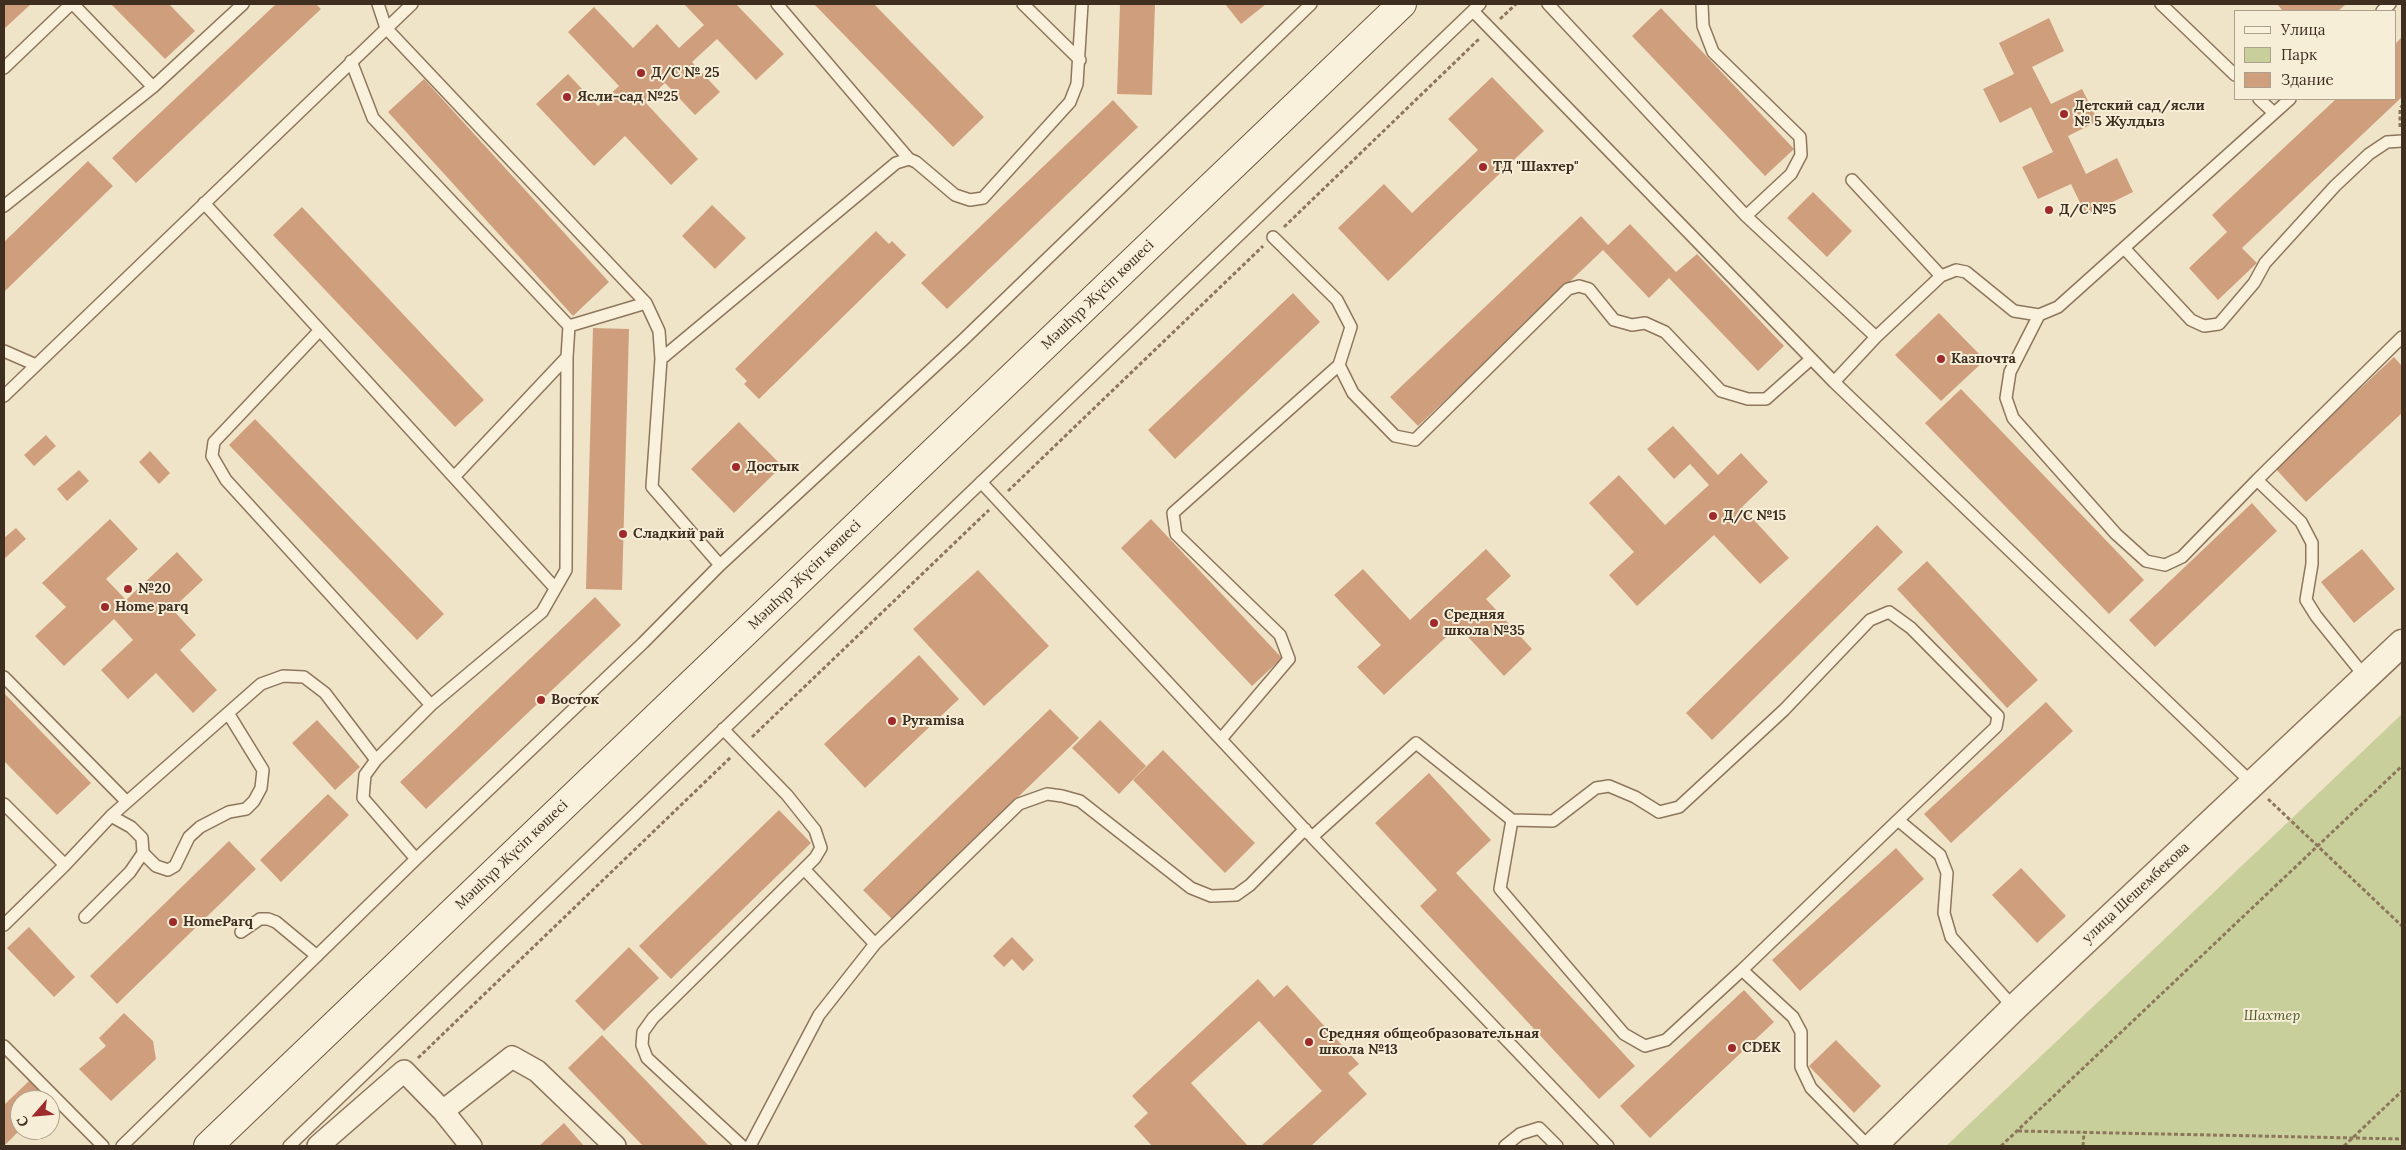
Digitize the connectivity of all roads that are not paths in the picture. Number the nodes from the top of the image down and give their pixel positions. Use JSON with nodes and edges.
{"nodes":[{"id":1,"x":72,"y":4,"type":"edge"},
{"id":2,"x":243,"y":4,"type":"edge"},
{"id":3,"x":378,"y":4,"type":"edge"},
{"id":4,"x":412,"y":4,"type":"edge"},
{"id":5,"x":777,"y":4,"type":"edge"},
{"id":6,"x":1023,"y":4,"type":"edge"},
{"id":7,"x":1082,"y":4,"type":"edge"},
{"id":8,"x":1311,"y":4,"type":"edge"},
{"id":9,"x":1402,"y":4,"type":"edge"},
{"id":10,"x":1548,"y":4,"type":"edge"},
{"id":11,"x":1702,"y":4,"type":"edge"},
{"id":12,"x":2162,"y":4,"type":"edge"},
{"id":13,"x":1476,"y":7,"type":"edge"},
{"id":14,"x":386,"y":28,"type":"junction"},
{"id":15,"x":1080,"y":60,"type":"junction"},
{"id":16,"x":351,"y":61,"type":"junction"},
{"id":17,"x":4,"y":68,"type":"edge"},
{"id":18,"x":2234,"y":74,"type":"edge"},
{"id":19,"x":153,"y":87,"type":"junction"},
{"id":20,"x":2260,"y":100,"type":"edge"},
{"id":21,"x":2289,"y":100,"type":"edge"},
{"id":22,"x":2274,"y":113,"type":"junction"},
{"id":23,"x":2401,"y":141,"type":"edge"},
{"id":24,"x":909,"y":159,"type":"junction"},
{"id":25,"x":1852,"y":180,"type":"dead end"},
{"id":26,"x":204,"y":203,"type":"junction"},
{"id":27,"x":4,"y":206,"type":"edge"},
{"id":28,"x":1746,"y":216,"type":"junction"},
{"id":29,"x":1273,"y":237,"type":"road end"},
{"id":30,"x":2124,"y":248,"type":"junction"},
{"id":31,"x":1941,"y":276,"type":"junction"},
{"id":32,"x":646,"y":303,"type":"junction"},
{"id":33,"x":2040,"y":315,"type":"junction"},
{"id":34,"x":569,"y":326,"type":"junction"},
{"id":35,"x":320,"y":330,"type":"junction"},
{"id":36,"x":1876,"y":337,"type":"junction"},
{"id":37,"x":2402,"y":337,"type":"edge"},
{"id":38,"x":4,"y":351,"type":"edge"},
{"id":39,"x":567,"y":357,"type":"junction"},
{"id":40,"x":661,"y":359,"type":"junction"},
{"id":41,"x":1811,"y":359,"type":"junction"},
{"id":42,"x":36,"y":365,"type":"junction"},
{"id":43,"x":1339,"y":365,"type":"junction"},
{"id":44,"x":1834,"y":382,"type":"junction"},
{"id":45,"x":4,"y":396,"type":"edge"},
{"id":46,"x":454,"y":477,"type":"junction"},
{"id":47,"x":2257,"y":480,"type":"junction"},
{"id":48,"x":981,"y":482,"type":"junction"},
{"id":49,"x":720,"y":565,"type":"junction"},
{"id":50,"x":555,"y":588,"type":"junction"},
{"id":51,"x":2402,"y":643,"type":"edge"},
{"id":52,"x":4,"y":677,"type":"edge"},
{"id":53,"x":2366,"y":678,"type":"junction"},
{"id":54,"x":431,"y":705,"type":"junction"},
{"id":55,"x":228,"y":713,"type":"junction"},
{"id":56,"x":723,"y":729,"type":"junction"},
{"id":57,"x":1221,"y":739,"type":"junction"},
{"id":58,"x":376,"y":760,"type":"junction"},
{"id":59,"x":2253,"y":785,"type":"junction"},
{"id":60,"x":127,"y":802,"type":"junction"},
{"id":61,"x":4,"y":804,"type":"edge"},
{"id":62,"x":111,"y":816,"type":"junction"},
{"id":63,"x":1512,"y":820,"type":"junction"},
{"id":64,"x":1898,"y":820,"type":"junction"},
{"id":65,"x":1308,"y":833,"type":"junction"},
{"id":66,"x":143,"y":853,"type":"junction"},
{"id":67,"x":416,"y":859,"type":"junction"},
{"id":68,"x":65,"y":866,"type":"junction"},
{"id":69,"x":804,"y":869,"type":"junction"},
{"id":70,"x":85,"y":917,"type":"dead end"},
{"id":71,"x":4,"y":924,"type":"edge"},
{"id":72,"x":241,"y":932,"type":"dead end"},
{"id":73,"x":875,"y":944,"type":"junction"},
{"id":74,"x":317,"y":956,"type":"junction"},
{"id":75,"x":1742,"y":970,"type":"junction"},
{"id":76,"x":2014,"y":1008,"type":"junction"},
{"id":77,"x":4,"y":1046,"type":"edge"},
{"id":78,"x":443,"y":1112,"type":"junction"},
{"id":79,"x":103,"y":1146,"type":"edge"},
{"id":80,"x":122,"y":1146,"type":"edge"},
{"id":81,"x":208,"y":1146,"type":"edge"},
{"id":82,"x":290,"y":1146,"type":"edge"},
{"id":83,"x":318,"y":1146,"type":"edge"},
{"id":84,"x":472,"y":1146,"type":"edge"},
{"id":85,"x":614,"y":1146,"type":"edge"},
{"id":86,"x":742,"y":1146,"type":"edge"},
{"id":87,"x":750,"y":1146,"type":"edge"},
{"id":88,"x":1505,"y":1146,"type":"edge"},
{"id":89,"x":1557,"y":1146,"type":"edge"},
{"id":90,"x":1606,"y":1146,"type":"edge"},
{"id":91,"x":1868,"y":1146,"type":"edge"},
{"id":92,"x":1873,"y":1146,"type":"edge"}],
"edges":[{"from":1,"to":17,"type":"lane"},
{"from":1,"to":19,"type":"lane"},
{"from":2,"to":19,"type":"lane"},
{"from":3,"to":14,"type":"lane"},
{"from":4,"to":14,"type":"lane"},
{"from":5,"to":24,"type":"lane"},
{"from":6,"to":15,"type":"lane"},
{"from":7,"to":15,"type":"lane"},
{"from":8,"to":49,"type":"lane"},
{"from":9,"to":81,"type":"main road","name":"Мәшһүр Жүсіп көшесі"},
{"from":10,"to":28,"type":"lane"},
{"from":11,"to":28,"type":"lane"},
{"from":12,"to":18,"type":"lane"},
{"from":13,"to":41,"type":"lane"},
{"from":13,"to":48,"type":"lane"},
{"from":14,"to":16,"type":"lane"},
{"from":14,"to":32,"type":"lane"},
{"from":15,"to":24,"type":"lane"},
{"from":16,"to":26,"type":"lane"},
{"from":16,"to":34,"type":"lane"},
{"from":19,"to":27,"type":"lane"},
{"from":20,"to":22,"type":"lane"},
{"from":21,"to":22,"type":"lane"},
{"from":22,"to":30,"type":"lane"},
{"from":23,"to":30,"type":"lane"},
{"from":24,"to":40,"type":"lane"},
{"from":25,"to":31,"type":"lane"},
{"from":26,"to":35,"type":"lane"},
{"from":26,"to":42,"type":"lane"},
{"from":28,"to":36,"type":"lane"},
{"from":29,"to":43,"type":"lane"},
{"from":30,"to":33,"type":"lane"},
{"from":31,"to":33,"type":"lane"},
{"from":31,"to":36,"type":"lane"},
{"from":32,"to":34,"type":"lane"},
{"from":32,"to":40,"type":"lane"},
{"from":33,"to":47,"type":"lane"},
{"from":34,"to":39,"type":"lane"},
{"from":35,"to":46,"type":"lane"},
{"from":35,"to":54,"type":"lane"},
{"from":36,"to":44,"type":"lane"},
{"from":37,"to":47,"type":"lane"},
{"from":38,"to":42,"type":"lane"},
{"from":39,"to":46,"type":"lane"},
{"from":39,"to":50,"type":"lane"},
{"from":40,"to":49,"type":"lane"},
{"from":41,"to":43,"type":"lane"},
{"from":41,"to":44,"type":"lane"},
{"from":42,"to":45,"type":"lane"},
{"from":43,"to":57,"type":"lane"},
{"from":44,"to":59,"type":"lane"},
{"from":46,"to":50,"type":"lane"},
{"from":47,"to":53,"type":"lane"},
{"from":48,"to":56,"type":"lane"},
{"from":48,"to":57,"type":"lane"},
{"from":49,"to":67,"type":"lane"},
{"from":50,"to":54,"type":"lane"},
{"from":51,"to":53,"type":"street","name":"улица Шешембекова"},
{"from":52,"to":60,"type":"lane"},
{"from":53,"to":59,"type":"street","name":"улица Шешембекова"},
{"from":54,"to":58,"type":"lane"},
{"from":55,"to":58,"type":"lane"},
{"from":55,"to":60,"type":"lane"},
{"from":55,"to":66,"type":"lane"},
{"from":56,"to":69,"type":"lane"},
{"from":56,"to":82,"type":"lane"},
{"from":57,"to":65,"type":"lane"},
{"from":58,"to":67,"type":"lane"},
{"from":59,"to":76,"type":"street","name":"улица Шешембекова"},
{"from":60,"to":62,"type":"lane"},
{"from":61,"to":68,"type":"lane"},
{"from":62,"to":66,"type":"lane"},
{"from":62,"to":68,"type":"lane"},
{"from":63,"to":64,"type":"lane"},
{"from":63,"to":65,"type":"lane"},
{"from":63,"to":75,"type":"lane"},
{"from":64,"to":75,"type":"lane"},
{"from":64,"to":76,"type":"lane"},
{"from":65,"to":73,"type":"lane"},
{"from":65,"to":90,"type":"lane"},
{"from":66,"to":70,"type":"lane"},
{"from":67,"to":74,"type":"lane"},
{"from":68,"to":71,"type":"lane"},
{"from":69,"to":73,"type":"lane"},
{"from":69,"to":86,"type":"lane"},
{"from":72,"to":74,"type":"lane"},
{"from":73,"to":87,"type":"lane"},
{"from":74,"to":80,"type":"lane"},
{"from":75,"to":91,"type":"lane"},
{"from":76,"to":92,"type":"street","name":"улица Шешембекова"},
{"from":77,"to":79,"type":"lane"},
{"from":78,"to":83,"type":"street"},
{"from":78,"to":84,"type":"street"},
{"from":78,"to":85,"type":"street"},
{"from":88,"to":89,"type":"lane"}]}
